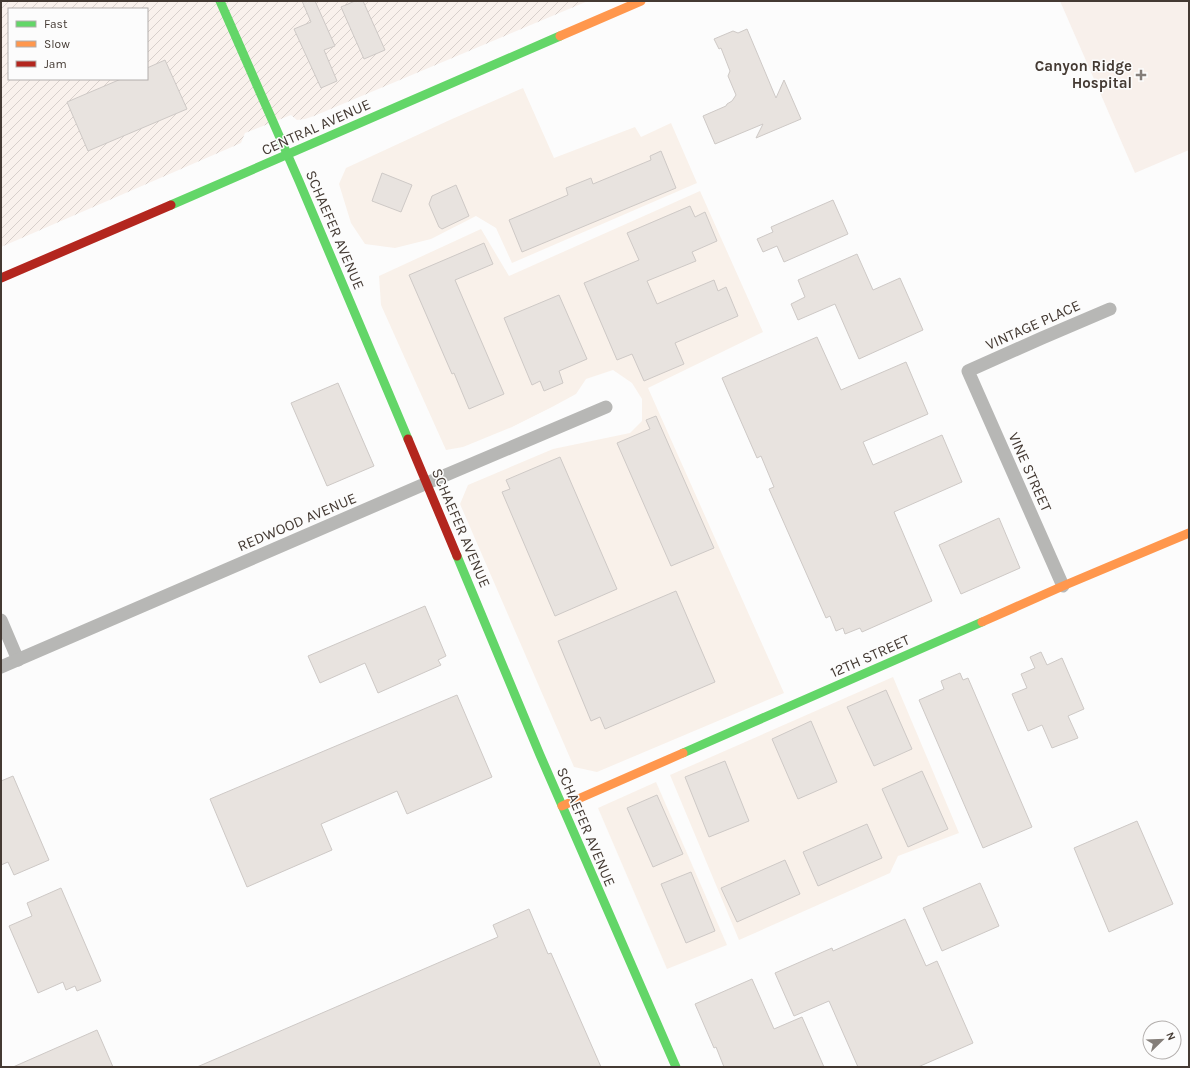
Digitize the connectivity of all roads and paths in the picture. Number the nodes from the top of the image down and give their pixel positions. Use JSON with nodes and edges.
{"nodes":[{"id":1,"x":220,"y":1,"type":"edge"},
{"id":2,"x":641,"y":1,"type":"edge"},
{"id":3,"x":288,"y":155,"type":"junction"},
{"id":4,"x":1,"y":278,"type":"edge"},
{"id":5,"x":1110,"y":309,"type":"dead end"},
{"id":6,"x":968,"y":371,"type":"joint"},
{"id":7,"x":606,"y":407,"type":"dead end"},
{"id":8,"x":427,"y":483,"type":"junction"},
{"id":9,"x":1189,"y":533,"type":"edge"},
{"id":10,"x":1063,"y":586,"type":"junction"},
{"id":11,"x":1,"y":620,"type":"edge"},
{"id":12,"x":18,"y":660,"type":"junction"},
{"id":13,"x":1,"y":667,"type":"edge"},
{"id":14,"x":562,"y":806,"type":"junction"},
{"id":15,"x":676,"y":1067,"type":"edge"}],
"edges":[{"from":1,"to":3,"type":"street","name":"SCHAEFER AVENUE"},
{"from":2,"to":3,"type":"street","name":"CENTRAL AVENUE"},
{"from":3,"to":4,"type":"street","name":"CENTRAL AVENUE"},
{"from":3,"to":8,"type":"street","name":"SCHAEFER AVENUE"},
{"from":5,"to":6,"type":"street","name":"VINTAGE PLACE"},
{"from":6,"to":10,"type":"street","name":"VINE STREET"},
{"from":7,"to":8,"type":"street","name":"REDWOOD AVENUE"},
{"from":8,"to":12,"type":"street","name":"REDWOOD AVENUE"},
{"from":8,"to":14,"type":"street","name":"SCHAEFER AVENUE"},
{"from":9,"to":10,"type":"street","name":"12TH STREET"},
{"from":10,"to":14,"type":"street","name":"12TH STREET"},
{"from":11,"to":12,"type":"street"},
{"from":12,"to":13,"type":"street","name":"REDWOOD AVENUE"},
{"from":14,"to":15,"type":"street","name":"SCHAEFER AVENUE"}]}
